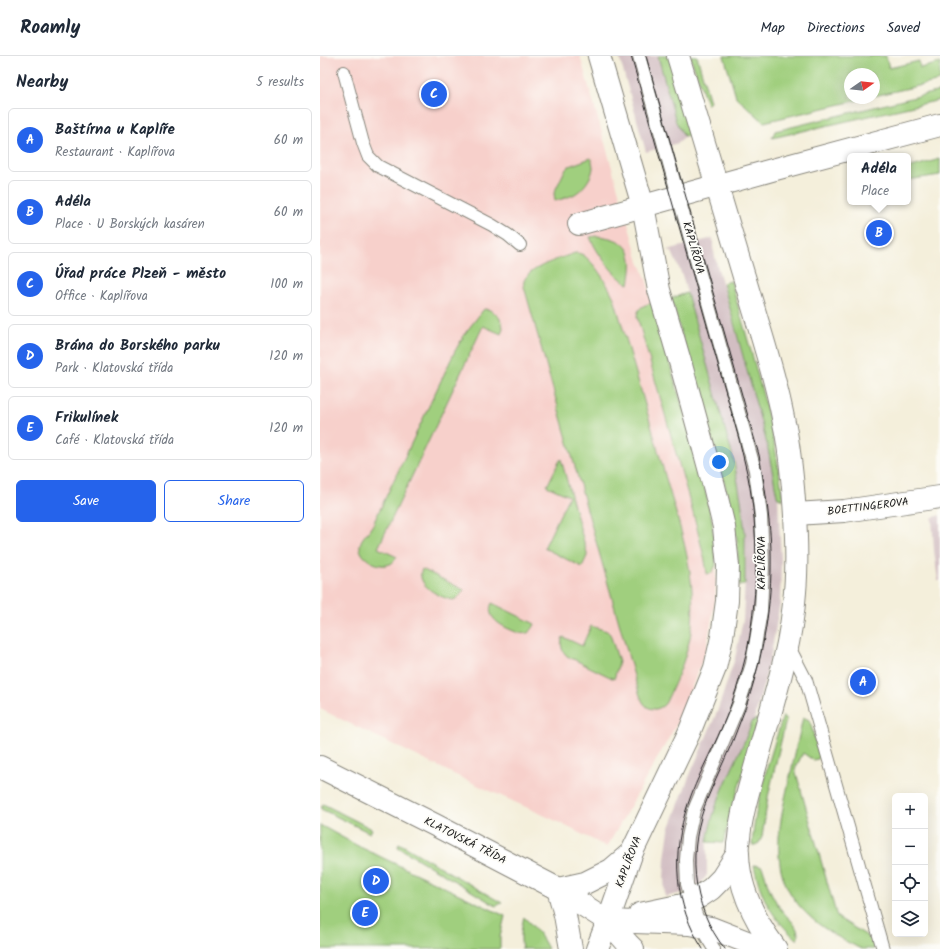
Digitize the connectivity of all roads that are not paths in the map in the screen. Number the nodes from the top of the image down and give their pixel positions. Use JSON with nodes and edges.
{"nodes":[{"id":1,"x":599,"y":56,"type":"edge"},
{"id":2,"x":638,"y":56,"type":"edge"},
{"id":3,"x":678,"y":56,"type":"edge"},
{"id":4,"x":344,"y":72,"type":"dead end"},
{"id":5,"x":940,"y":125,"type":"edge"},
{"id":6,"x":717,"y":186,"type":"junction"},
{"id":7,"x":678,"y":196,"type":"junction"},
{"id":8,"x":643,"y":206,"type":"junction"},
{"id":9,"x":578,"y":224,"type":"dead end"},
{"id":10,"x":520,"y":245,"type":"dead end"},
{"id":11,"x":940,"y":497,"type":"edge"},
{"id":12,"x":795,"y":514,"type":"junction"},
{"id":13,"x":788,"y":644,"type":"junction"},
{"id":14,"x":320,"y":767,"type":"edge"},
{"id":15,"x":632,"y":852,"type":"junction"},
{"id":16,"x":738,"y":853,"type":"junction"},
{"id":17,"x":558,"y":889,"type":"junction"},
{"id":18,"x":692,"y":901,"type":"junction"},
{"id":19,"x":608,"y":921,"type":"junction"},
{"id":20,"x":700,"y":926,"type":"junction"},
{"id":21,"x":571,"y":949,"type":"edge"},
{"id":22,"x":597,"y":949,"type":"edge"},
{"id":23,"x":633,"y":949,"type":"edge"},
{"id":24,"x":714,"y":949,"type":"edge"},
{"id":25,"x":765,"y":949,"type":"edge"},
{"id":26,"x":776,"y":949,"type":"edge"},
{"id":27,"x":882,"y":949,"type":"edge"}],
"edges":[{"from":1,"to":8,"type":"street","name":"KAPLÍŘOVA"},
{"from":2,"to":7,"type":"lane","name":"KAPLÍŘOVA"},
{"from":3,"to":6,"type":"street"},
{"from":4,"to":10,"type":"lane"},
{"from":5,"to":6,"type":"street"},
{"from":6,"to":7,"type":"street"},
{"from":6,"to":12,"type":"street"},
{"from":7,"to":8,"type":"street"},
{"from":7,"to":18,"type":"lane","name":"KAPLÍŘOVA"},
{"from":8,"to":9,"type":"street"},
{"from":8,"to":15,"type":"street","name":"KAPLÍŘOVA"},
{"from":11,"to":12,"type":"street","name":"BOETTINGEROVA"},
{"from":12,"to":13,"type":"street"},
{"from":13,"to":16,"type":"street"},
{"from":13,"to":27,"type":"lane"},
{"from":14,"to":17,"type":"street","name":"KLATOVSKÁ TŘÍDA"},
{"from":15,"to":17,"type":"street"},
{"from":15,"to":19,"type":"street","name":"KAPLÍŘOVA"},
{"from":16,"to":18,"type":"street"},
{"from":16,"to":26,"type":"street"},
{"from":17,"to":19,"type":"street","name":"KLATOVSKÁ TŘÍDA"},
{"from":17,"to":21,"type":"street"},
{"from":18,"to":19,"type":"street"},
{"from":18,"to":20,"type":"lane","name":"KAPLÍŘOVA"},
{"from":19,"to":20,"type":"street"},
{"from":19,"to":22,"type":"street","name":"KAPLÍŘOVA"},
{"from":19,"to":23,"type":"street","name":"KLATOVSKÁ TŘÍDA"},
{"from":20,"to":24,"type":"lane"},
{"from":20,"to":25,"type":"street"}]}
